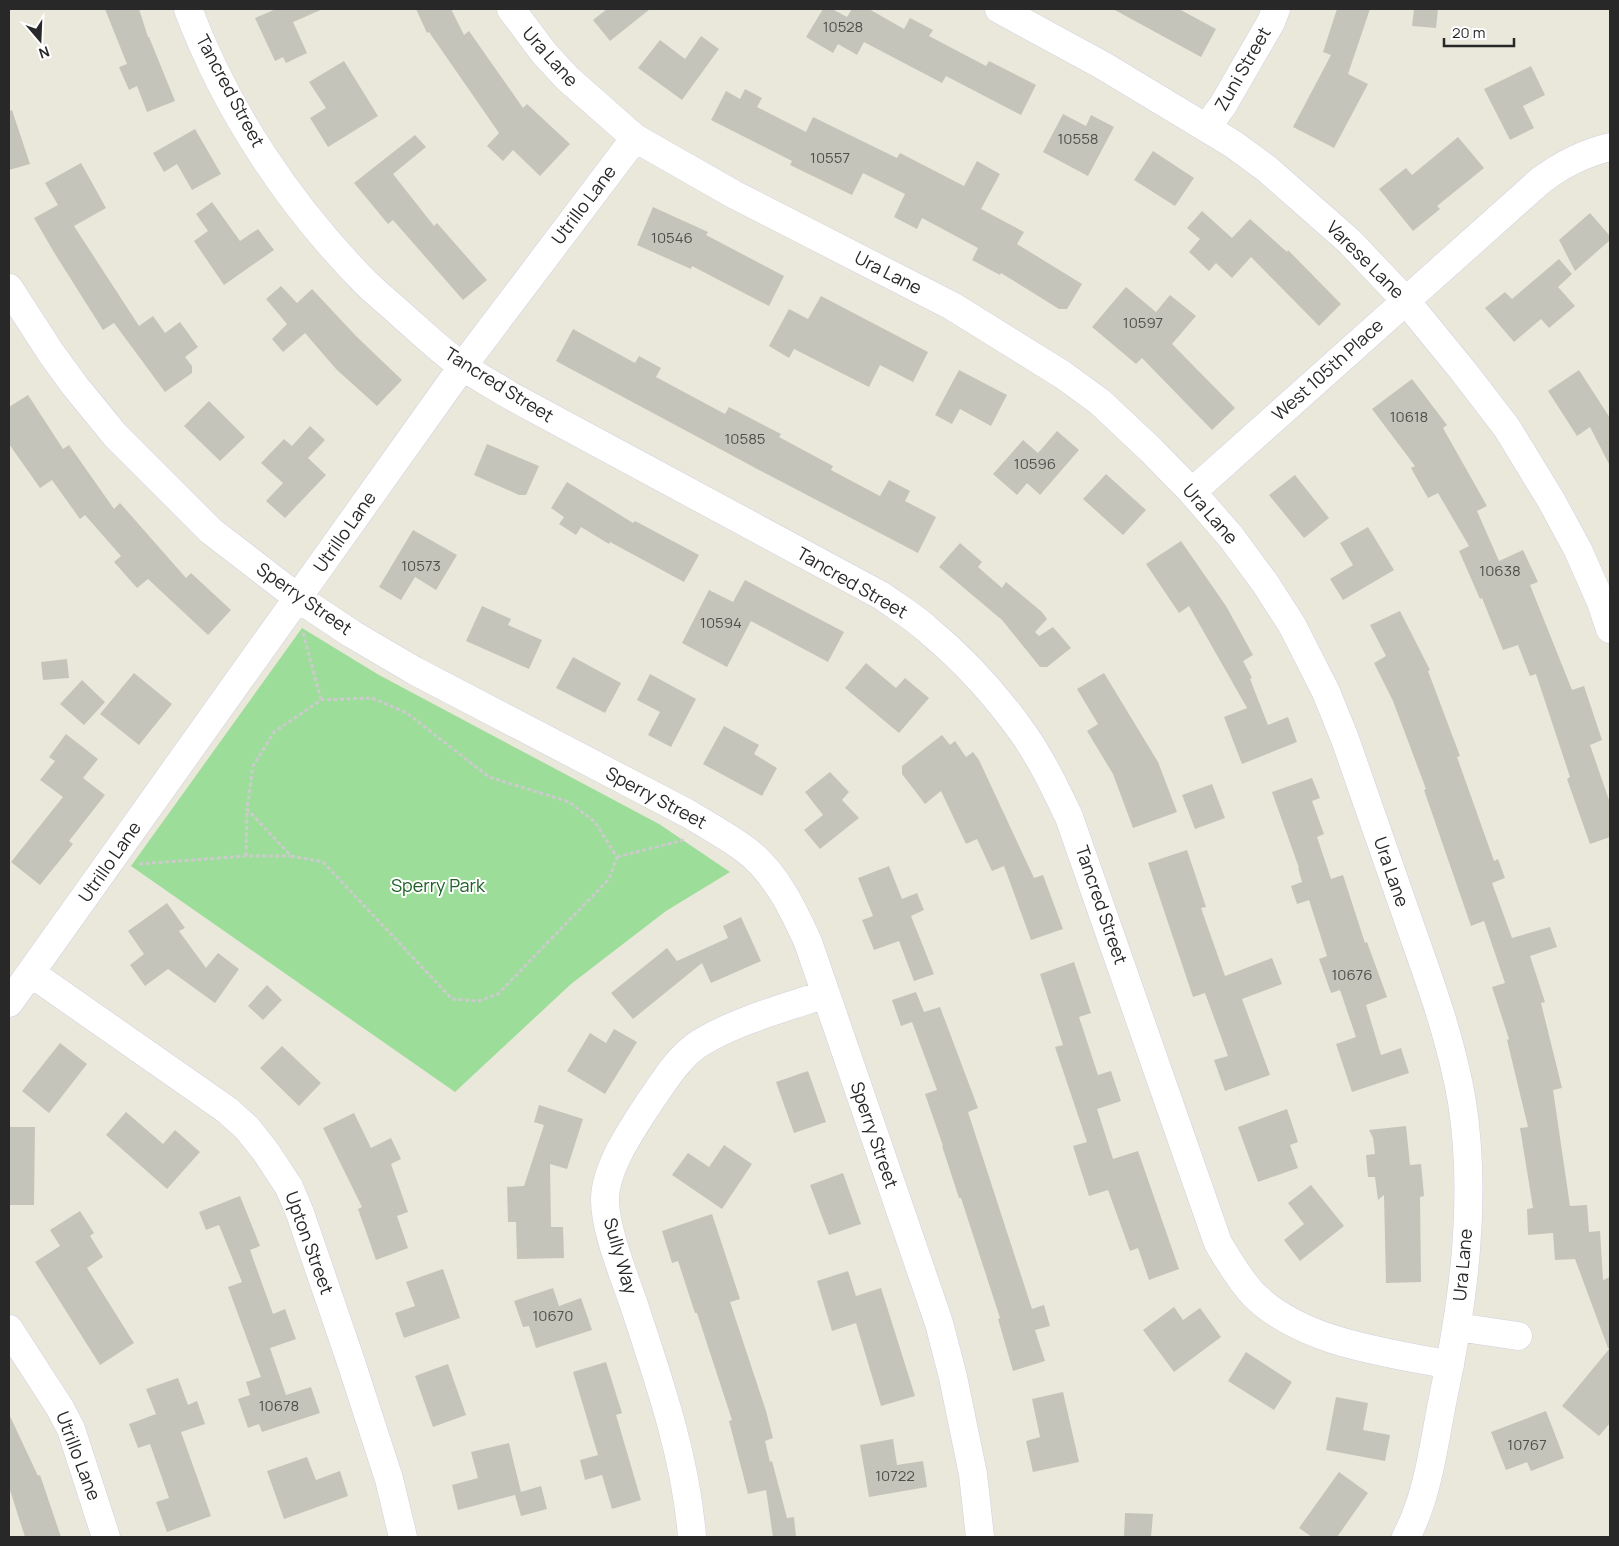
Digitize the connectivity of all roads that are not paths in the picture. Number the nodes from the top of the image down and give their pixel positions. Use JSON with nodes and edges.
{"nodes":[{"id":1,"x":188,"y":9,"type":"edge"},
{"id":2,"x":511,"y":9,"type":"edge"},
{"id":3,"x":999,"y":9,"type":"edge"},
{"id":4,"x":1276,"y":9,"type":"edge"},
{"id":5,"x":1207,"y":127,"type":"junction"},
{"id":6,"x":635,"y":138,"type":"junction"},
{"id":7,"x":1610,"y":147,"type":"edge"},
{"id":8,"x":9,"y":288,"type":"edge"},
{"id":9,"x":1406,"y":301,"type":"junction"},
{"id":10,"x":462,"y":366,"type":"junction"},
{"id":11,"x":1192,"y":492,"type":"junction"},
{"id":12,"x":298,"y":598,"type":"junction"},
{"id":13,"x":1610,"y":628,"type":"edge"},
{"id":14,"x":31,"y":973,"type":"junction"},
{"id":15,"x":826,"y":994,"type":"junction"},
{"id":16,"x":9,"y":1003,"type":"edge"},
{"id":17,"x":1457,"y":1327,"type":"junction"},
{"id":18,"x":9,"y":1329,"type":"edge"},
{"id":19,"x":1518,"y":1336,"type":"dead end"},
{"id":20,"x":1450,"y":1365,"type":"junction"},
{"id":21,"x":106,"y":1537,"type":"edge"},
{"id":22,"x":403,"y":1537,"type":"edge"},
{"id":23,"x":692,"y":1537,"type":"edge"},
{"id":24,"x":980,"y":1537,"type":"edge"},
{"id":25,"x":1406,"y":1537,"type":"edge"}],
"edges":[{"from":1,"to":10,"type":"street","name":"Tancred Street"},
{"from":2,"to":6,"type":"street","name":"Ura Lane"},
{"from":3,"to":5,"type":"street","name":"Varese Lane"},
{"from":4,"to":5,"type":"street","name":"Zuni Street"},
{"from":5,"to":9,"type":"street","name":"Varese Lane"},
{"from":6,"to":10,"type":"street","name":"Utrillo Lane"},
{"from":6,"to":11,"type":"street","name":"Ura Lane"},
{"from":7,"to":9,"type":"street","name":"West 105th Place"},
{"from":8,"to":12,"type":"street","name":"Sperry Street"},
{"from":9,"to":11,"type":"street","name":"West 105th Place"},
{"from":9,"to":13,"type":"street","name":"Varese Lane"},
{"from":10,"to":12,"type":"street","name":"Utrillo Lane"},
{"from":10,"to":20,"type":"street","name":"Tancred Street"},
{"from":11,"to":17,"type":"street","name":"Ura Lane"},
{"from":12,"to":14,"type":"street","name":"Utrillo Lane"},
{"from":12,"to":15,"type":"street","name":"Sperry Street"},
{"from":14,"to":16,"type":"street","name":"Utrillo Lane"},
{"from":14,"to":22,"type":"street","name":"Upton Street"},
{"from":15,"to":23,"type":"street","name":"Sully Way"},
{"from":15,"to":24,"type":"street","name":"Sperry Street"},
{"from":17,"to":19,"type":"street","name":"Ura Lane"},
{"from":17,"to":20,"type":"street","name":"Ura Lane"},
{"from":18,"to":21,"type":"street","name":"Utrillo Lane"},
{"from":20,"to":25,"type":"street","name":"Ura Lane"}]}
